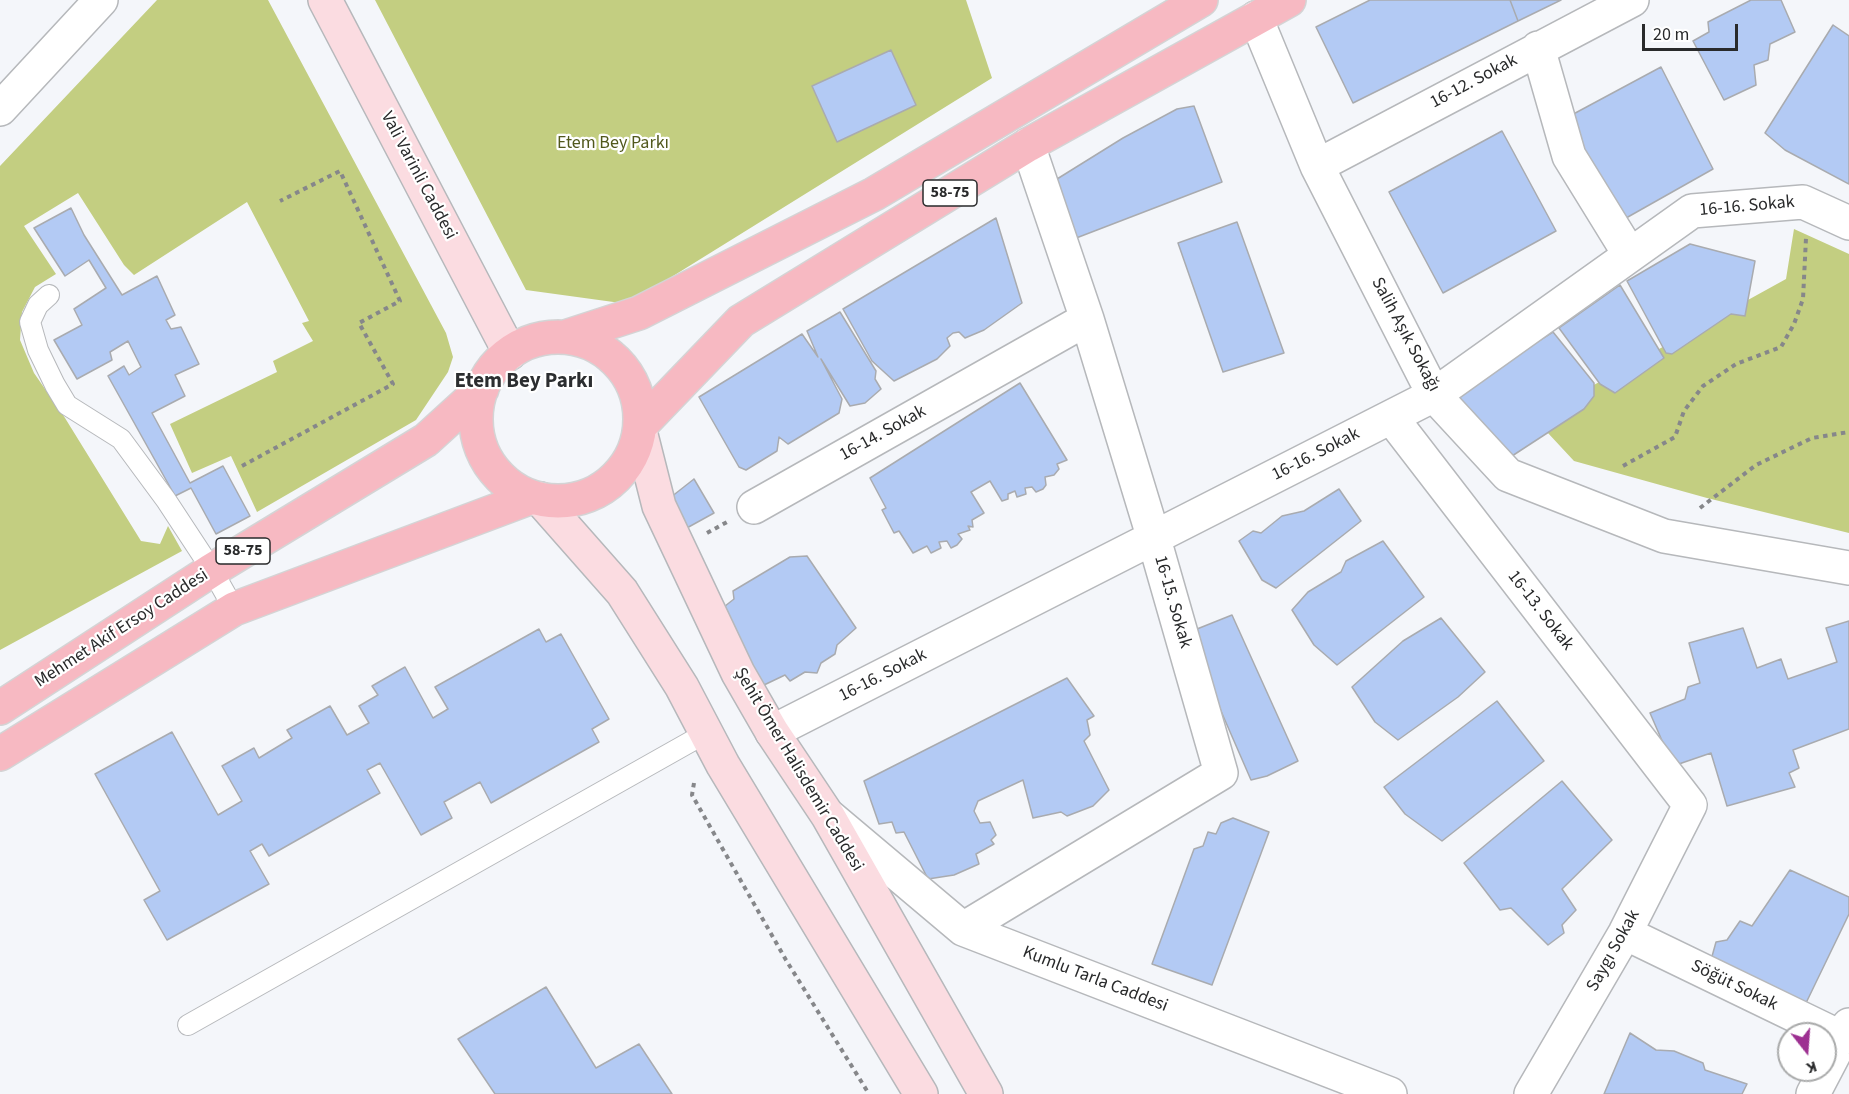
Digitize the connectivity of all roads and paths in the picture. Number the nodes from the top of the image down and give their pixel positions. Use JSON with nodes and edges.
{"nodes":[{"id":1,"x":324,"y":0,"type":"edge"},
{"id":2,"x":1201,"y":0,"type":"edge"},
{"id":3,"x":1289,"y":0,"type":"edge"},
{"id":4,"x":1632,"y":0,"type":"edge"},
{"id":5,"x":83,"y":6,"type":"edge"},
{"id":6,"x":1256,"y":18,"type":"junction"},
{"id":7,"x":1538,"y":48,"type":"junction"},
{"id":8,"x":0,"y":109,"type":"edge"},
{"id":9,"x":1028,"y":145,"type":"junction"},
{"id":10,"x":1317,"y":166,"type":"junction"},
{"id":11,"x":280,"y":201,"type":"dead end"},
{"id":12,"x":1849,"y":222,"type":"edge"},
{"id":13,"x":1806,"y":235,"type":"dead end"},
{"id":14,"x":1630,"y":255,"type":"junction"},
{"id":15,"x":49,"y":294,"type":"dead end"},
{"id":16,"x":1087,"y":319,"type":"junction"},
{"id":17,"x":565,"y":337,"type":"junction"},
{"id":18,"x":510,"y":352,"type":"junction"},
{"id":19,"x":482,"y":389,"type":"junction"},
{"id":20,"x":1434,"y":395,"type":"junction"},
{"id":21,"x":1391,"y":417,"type":"junction"},
{"id":22,"x":640,"y":429,"type":"junction"},
{"id":23,"x":1849,"y":432,"type":"edge"},
{"id":24,"x":242,"y":466,"type":"dead end"},
{"id":25,"x":1623,"y":466,"type":"dead end"},
{"id":26,"x":536,"y":498,"type":"junction"},
{"id":27,"x":753,"y":507,"type":"joint"},
{"id":28,"x":1664,"y":536,"type":"junction"},
{"id":29,"x":1154,"y":539,"type":"junction"},
{"id":30,"x":680,"y":549,"type":"junction"},
{"id":31,"x":1849,"y":568,"type":"edge"},
{"id":32,"x":212,"y":570,"type":"junction"},
{"id":33,"x":234,"y":609,"type":"junction"},
{"id":34,"x":0,"y":708,"type":"edge"},
{"id":35,"x":772,"y":732,"type":"junction"},
{"id":36,"x":706,"y":733,"type":"junction"},
{"id":37,"x":0,"y":753,"type":"edge"},
{"id":38,"x":1690,"y":805,"type":"joint"},
{"id":39,"x":828,"y":816,"type":"junction"},
{"id":40,"x":963,"y":929,"type":"junction"},
{"id":41,"x":1625,"y":933,"type":"junction"},
{"id":42,"x":188,"y":1025,"type":"dead end"},
{"id":43,"x":1846,"y":1032,"type":"edge"},
{"id":44,"x":869,"y":1094,"type":"edge"},
{"id":45,"x":921,"y":1094,"type":"edge"},
{"id":46,"x":986,"y":1094,"type":"edge"},
{"id":47,"x":1390,"y":1094,"type":"edge"},
{"id":48,"x":1531,"y":1094,"type":"edge"},
{"id":49,"x":1813,"y":1094,"type":"edge"}],
"edges":[{"from":1,"to":18,"type":"main road","name":"Vali Varinli Caddesi"},
{"from":2,"to":17,"type":"main road","number":"58-75"},
{"from":3,"to":6,"type":"main road","number":"58-75"},
{"from":4,"to":7,"type":"street","name":"16-12. Sokak"},
{"from":5,"to":8,"type":"street"},
{"from":6,"to":9,"type":"main road","number":"58-75"},
{"from":6,"to":10,"type":"street","name":"Salih Aşık Sokağı"},
{"from":7,"to":10,"type":"street","name":"16-12. Sokak"},
{"from":7,"to":14,"type":"street"},
{"from":9,"to":16,"type":"street","name":"16-15. Sokak"},
{"from":9,"to":22,"type":"main road","number":"58-75"},
{"from":10,"to":20,"type":"street","name":"Salih Aşık Sokağı"},
{"from":11,"to":24,"type":"path"},
{"from":12,"to":14,"type":"street","name":"16-16. Sokak"},
{"from":13,"to":25,"type":"path"},
{"from":14,"to":20,"type":"street","name":"16-16. Sokak"},
{"from":15,"to":32,"type":"lane"},
{"from":16,"to":27,"type":"street","name":"16-14. Sokak"},
{"from":16,"to":29,"type":"street","name":"16-15. Sokak"},
{"from":17,"to":18,"type":"main road"},
{"from":17,"to":22,"type":"main road"},
{"from":18,"to":19,"type":"main road"},
{"from":19,"to":26,"type":"main road"},
{"from":19,"to":32,"type":"main road","name":"Mehmet Akif Ersoy Caddesi","number":"58-75"},
{"from":20,"to":21,"type":"street","name":"16-16. Sokak"},
{"from":20,"to":28,"type":"street","name":"Salih Aşık Sokağı"},
{"from":21,"to":29,"type":"street","name":"16-16. Sokak"},
{"from":21,"to":38,"type":"street","name":"16-13. Sokak"},
{"from":22,"to":26,"type":"main road"},
{"from":22,"to":30,"type":"main road","name":"Şehit Ömer Halisdemir Caddesi"},
{"from":23,"to":28,"type":"path"},
{"from":26,"to":33,"type":"main road"},
{"from":26,"to":36,"type":"main road"},
{"from":27,"to":30,"type":"path"},
{"from":28,"to":31,"type":"street","name":"Salih Aşık Sokağı"},
{"from":29,"to":35,"type":"street","name":"16-16. Sokak"},
{"from":29,"to":40,"type":"street","name":"16-15. Sokak"},
{"from":30,"to":35,"type":"main road","name":"Şehit Ömer Halisdemir Caddesi"},
{"from":32,"to":33,"type":"lane"},
{"from":32,"to":34,"type":"main road","name":"Mehmet Akif Ersoy Caddesi","number":"58-75"},
{"from":33,"to":37,"type":"main road"},
{"from":35,"to":39,"type":"main road","name":"Şehit Ömer Halisdemir Caddesi"},
{"from":36,"to":42,"type":"lane"},
{"from":36,"to":44,"type":"path"},
{"from":36,"to":45,"type":"main road"},
{"from":38,"to":41,"type":"street","name":"Saygı Sokak"},
{"from":39,"to":40,"type":"street","name":"Kumlu Tarla Caddesi"},
{"from":39,"to":46,"type":"main road","name":"Şehit Ömer Halisdemir Caddesi"},
{"from":40,"to":47,"type":"street","name":"Kumlu Tarla Caddesi"},
{"from":41,"to":43,"type":"street","name":"Söğüt Sokak"},
{"from":41,"to":48,"type":"street","name":"Saygı Sokak"},
{"from":43,"to":49,"type":"street"}]}
